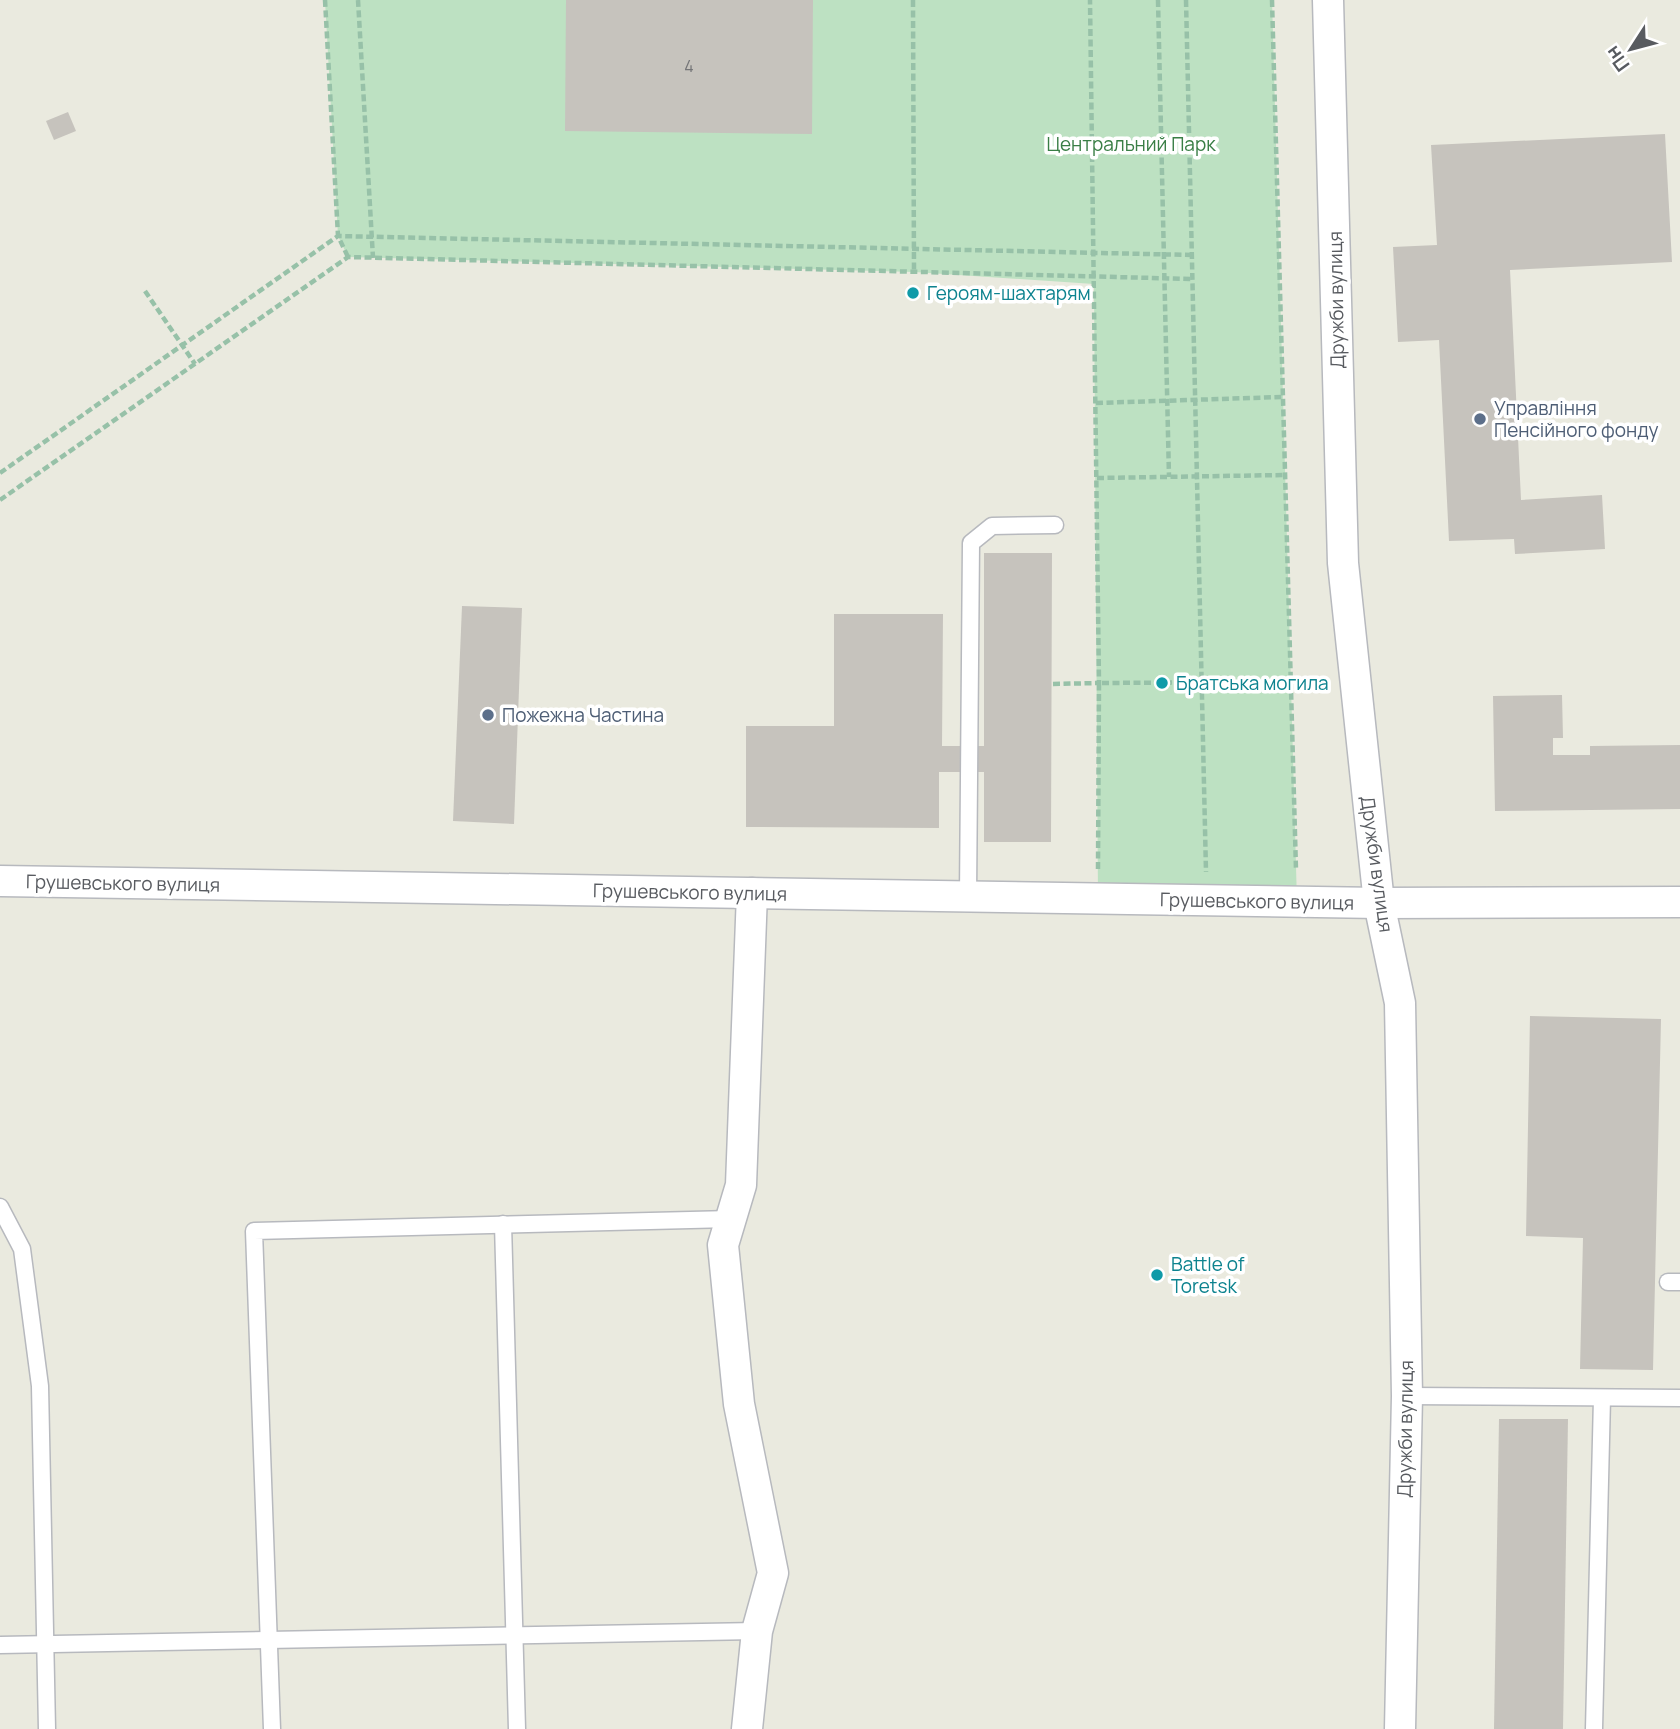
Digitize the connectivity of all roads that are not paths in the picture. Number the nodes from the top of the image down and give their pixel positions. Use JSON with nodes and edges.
{"nodes":[{"id":1,"x":1328,"y":0,"type":"edge"},
{"id":2,"x":1055,"y":524,"type":"dead end"},
{"id":3,"x":0,"y":881,"type":"edge"},
{"id":4,"x":751,"y":893,"type":"junction"},
{"id":5,"x":968,"y":897,"type":"junction"},
{"id":6,"x":1680,"y":902,"type":"edge"},
{"id":7,"x":1380,"y":903,"type":"junction"},
{"id":8,"x":0,"y":1207,"type":"edge"},
{"id":9,"x":731,"y":1219,"type":"junction"},
{"id":10,"x":503,"y":1224,"type":"junction"},
{"id":11,"x":1407,"y":1396,"type":"junction"},
{"id":12,"x":1602,"y":1398,"type":"junction"},
{"id":13,"x":1680,"y":1398,"type":"edge"},
{"id":14,"x":757,"y":1631,"type":"junction"},
{"id":15,"x":514,"y":1636,"type":"junction"},
{"id":16,"x":269,"y":1640,"type":"junction"},
{"id":17,"x":46,"y":1644,"type":"junction"},
{"id":18,"x":0,"y":1645,"type":"edge"},
{"id":19,"x":47,"y":1729,"type":"edge"},
{"id":20,"x":272,"y":1729,"type":"edge"},
{"id":21,"x":517,"y":1729,"type":"edge"},
{"id":22,"x":747,"y":1729,"type":"edge"},
{"id":23,"x":1400,"y":1729,"type":"edge"},
{"id":24,"x":1594,"y":1729,"type":"edge"}],
"edges":[{"from":1,"to":7,"type":"street","name":"Дружби вулиця"},
{"from":2,"to":5,"type":"lane"},
{"from":3,"to":4,"type":"street","name":"Грушевського вулиця"},
{"from":4,"to":5,"type":"street","name":"Грушевського вулиця"},
{"from":4,"to":9,"type":"street"},
{"from":5,"to":7,"type":"street","name":"Грушевського вулиця"},
{"from":6,"to":7,"type":"street","name":"Грушевського вулиця"},
{"from":7,"to":11,"type":"street","name":"Дружби вулиця"},
{"from":8,"to":17,"type":"lane"},
{"from":9,"to":10,"type":"lane"},
{"from":9,"to":14,"type":"street"},
{"from":10,"to":15,"type":"lane"},
{"from":10,"to":16,"type":"lane"},
{"from":11,"to":12,"type":"lane"},
{"from":11,"to":23,"type":"street","name":"Дружби вулиця"},
{"from":12,"to":13,"type":"lane"},
{"from":12,"to":24,"type":"lane"},
{"from":14,"to":15,"type":"lane"},
{"from":14,"to":22,"type":"street"},
{"from":15,"to":16,"type":"lane"},
{"from":15,"to":21,"type":"lane"},
{"from":16,"to":17,"type":"lane"},
{"from":16,"to":20,"type":"lane"},
{"from":17,"to":18,"type":"lane"},
{"from":17,"to":19,"type":"lane"}]}
